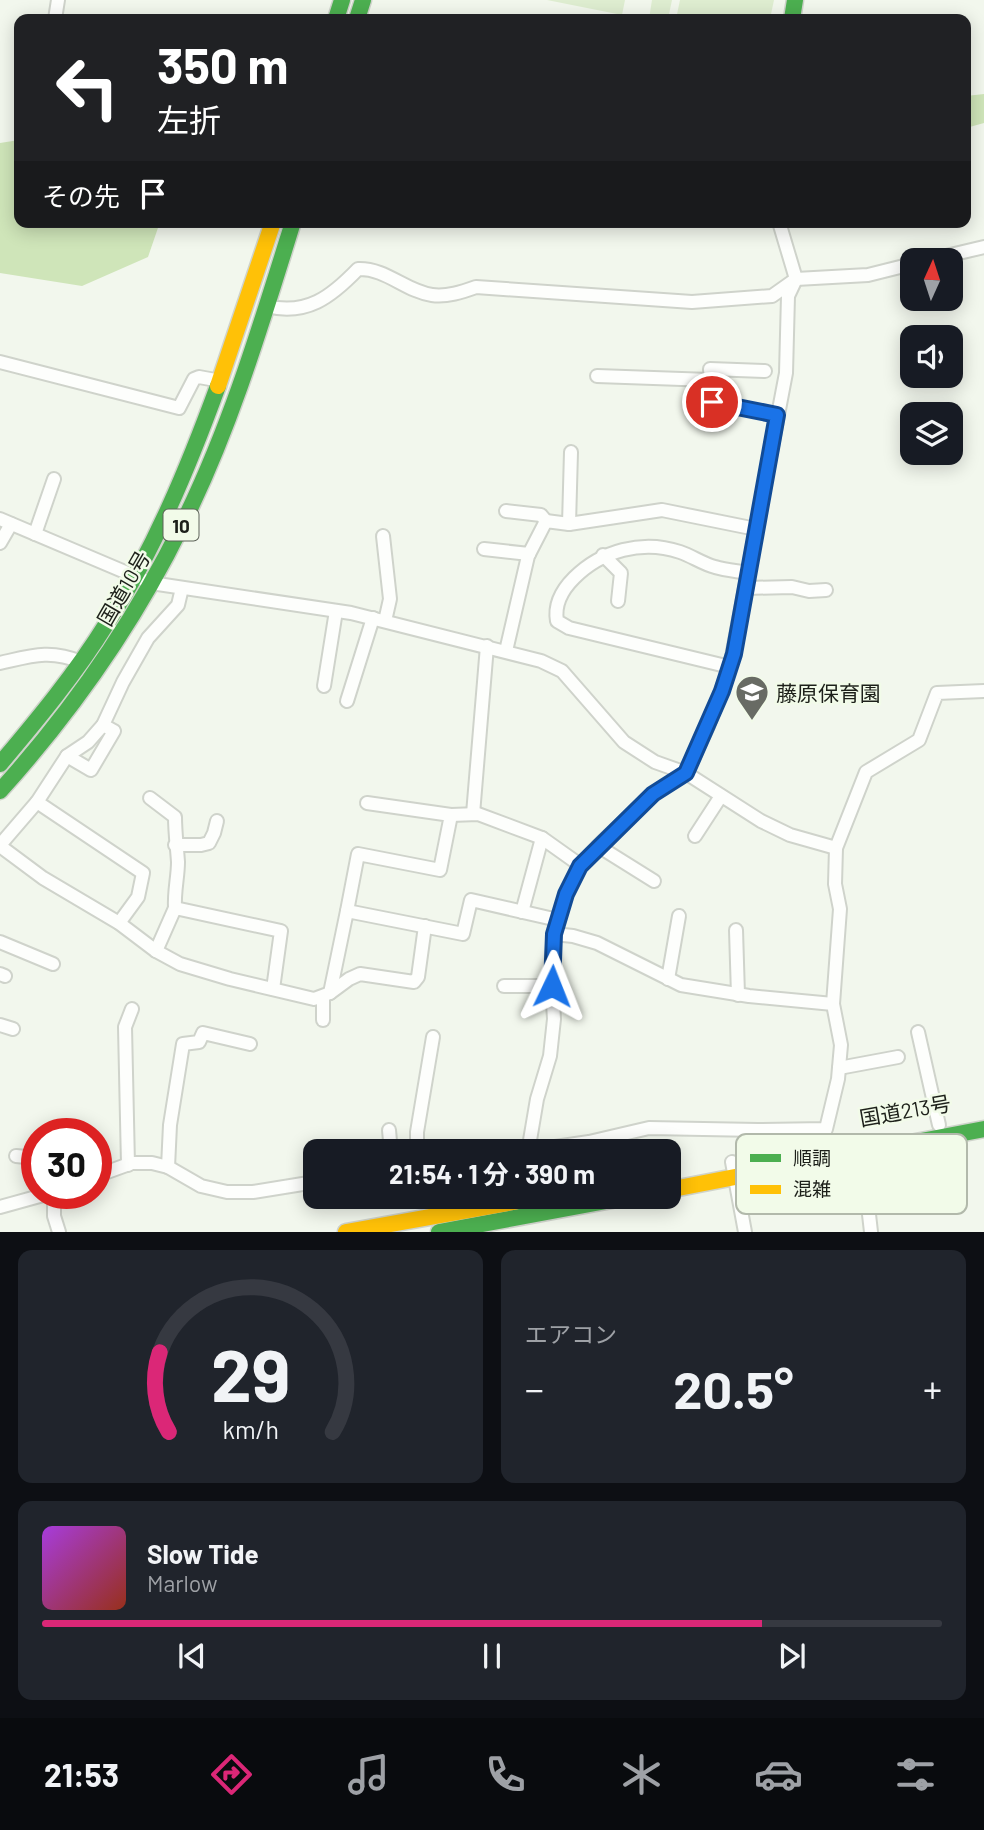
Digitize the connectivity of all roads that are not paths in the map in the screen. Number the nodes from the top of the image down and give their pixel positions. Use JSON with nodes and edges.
{"nodes":[{"id":1,"x":271,"y":228,"type":"edge"},
{"id":2,"x":291,"y":228,"type":"edge"},
{"id":3,"x":781,"y":228,"type":"edge"},
{"id":4,"x":984,"y":247,"type":"edge"},
{"id":5,"x":963,"y":252,"type":"edge"},
{"id":6,"x":900,"y":267,"type":"edge"},
{"id":7,"x":796,"y":279,"type":"junction"},
{"id":8,"x":266,"y":306,"type":"junction"},
{"id":9,"x":0,"y":362,"type":"edge"},
{"id":10,"x":765,"y":371,"type":"dead end"},
{"id":11,"x":597,"y":376,"type":"dead end"},
{"id":12,"x":710,"y":380,"type":"junction"},
{"id":13,"x":221,"y":381,"type":"junction"},
{"id":14,"x":777,"y":415,"type":"junction"},
{"id":15,"x":571,"y":452,"type":"dead end"},
{"id":16,"x":54,"y":479,"type":"dead end"},
{"id":17,"x":506,"y":511,"type":"dead end"},
{"id":18,"x":546,"y":521,"type":"junction"},
{"id":19,"x":5,"y":522,"type":"edge"},
{"id":20,"x":569,"y":524,"type":"junction"},
{"id":21,"x":756,"y":529,"type":"junction"},
{"id":22,"x":35,"y":534,"type":"junction"},
{"id":23,"x":383,"y":536,"type":"dead end"},
{"id":24,"x":0,"y":542,"type":"edge"},
{"id":25,"x":484,"y":549,"type":"dead end"},
{"id":26,"x":529,"y":554,"type":"junction"},
{"id":27,"x":603,"y":555,"type":"junction"},
{"id":28,"x":748,"y":573,"type":"junction"},
{"id":29,"x":135,"y":576,"type":"junction"},
{"id":30,"x":151,"y":583,"type":"junction"},
{"id":31,"x":182,"y":588,"type":"junction"},
{"id":32,"x":747,"y":588,"type":"junction"},
{"id":33,"x":826,"y":590,"type":"dead end"},
{"id":34,"x":618,"y":601,"type":"dead end"},
{"id":35,"x":336,"y":611,"type":"junction"},
{"id":36,"x":379,"y":620,"type":"junction"},
{"id":37,"x":487,"y":646,"type":"junction"},
{"id":38,"x":506,"y":651,"type":"junction"},
{"id":39,"x":81,"y":662,"type":"junction"},
{"id":40,"x":0,"y":663,"type":"edge"},
{"id":41,"x":730,"y":667,"type":"junction"},
{"id":42,"x":324,"y":686,"type":"dead end"},
{"id":43,"x":984,"y":691,"type":"edge"},
{"id":44,"x":347,"y":702,"type":"dead end"},
{"id":45,"x":103,"y":725,"type":"junction"},
{"id":46,"x":68,"y":756,"type":"junction"},
{"id":47,"x":0,"y":764,"type":"edge"},
{"id":48,"x":686,"y":773,"type":"junction"},
{"id":49,"x":0,"y":791,"type":"edge"},
{"id":50,"x":721,"y":796,"type":"junction"},
{"id":51,"x":150,"y":798,"type":"dead end"},
{"id":52,"x":37,"y":802,"type":"junction"},
{"id":53,"x":367,"y":803,"type":"dead end"},
{"id":54,"x":473,"y":814,"type":"junction"},
{"id":55,"x":452,"y":815,"type":"junction"},
{"id":56,"x":217,"y":821,"type":"dead end"},
{"id":57,"x":695,"y":836,"type":"dead end"},
{"id":58,"x":542,"y":838,"type":"junction"},
{"id":59,"x":175,"y":845,"type":"junction"},
{"id":60,"x":0,"y":846,"type":"edge"},
{"id":61,"x":598,"y":846,"type":"junction"},
{"id":62,"x":836,"y":848,"type":"junction"},
{"id":63,"x":580,"y":866,"type":"junction"},
{"id":64,"x":654,"y":881,"type":"dead end"},
{"id":65,"x":175,"y":908,"type":"junction"},
{"id":66,"x":346,"y":911,"type":"junction"},
{"id":67,"x":522,"y":912,"type":"junction"},
{"id":68,"x":679,"y":916,"type":"dead end"},
{"id":69,"x":558,"y":920,"type":"junction"},
{"id":70,"x":119,"y":923,"type":"junction"},
{"id":71,"x":425,"y":926,"type":"junction"},
{"id":72,"x":736,"y":930,"type":"dead end"},
{"id":73,"x":554,"y":934,"type":"junction"},
{"id":74,"x":0,"y":942,"type":"edge"},
{"id":75,"x":156,"y":951,"type":"junction"},
{"id":76,"x":53,"y":964,"type":"dead end"},
{"id":77,"x":668,"y":979,"type":"junction"},
{"id":78,"x":503,"y":986,"type":"dead end"},
{"id":79,"x":552,"y":986,"type":"junction"},
{"id":80,"x":273,"y":989,"type":"junction"},
{"id":81,"x":327,"y":995,"type":"junction"},
{"id":82,"x":738,"y":995,"type":"junction"},
{"id":83,"x":833,"y":1004,"type":"junction"},
{"id":84,"x":132,"y":1009,"type":"dead end"},
{"id":85,"x":323,"y":1020,"type":"dead end"},
{"id":86,"x":918,"y":1032,"type":"dead end"},
{"id":87,"x":433,"y":1037,"type":"dead end"},
{"id":88,"x":250,"y":1044,"type":"dead end"},
{"id":89,"x":898,"y":1057,"type":"dead end"},
{"id":90,"x":839,"y":1068,"type":"junction"},
{"id":91,"x":984,"y":1117,"type":"edge"},
{"id":92,"x":939,"y":1125,"type":"junction"},
{"id":93,"x":984,"y":1129,"type":"edge"},
{"id":94,"x":388,"y":1130,"type":"dead end"},
{"id":95,"x":898,"y":1134,"type":"edge"},
{"id":96,"x":959,"y":1134,"type":"edge"},
{"id":97,"x":389,"y":1139,"type":"edge"},
{"id":98,"x":418,"y":1139,"type":"edge"},
{"id":99,"x":530,"y":1139,"type":"edge"},
{"id":100,"x":602,"y":1139,"type":"edge"},
{"id":101,"x":16,"y":1156,"type":"dead end"},
{"id":102,"x":21,"y":1156,"type":"edge"},
{"id":103,"x":128,"y":1165,"type":"junction"},
{"id":104,"x":168,"y":1167,"type":"junction"},
{"id":105,"x":736,"y":1169,"type":"edge"},
{"id":106,"x":112,"y":1170,"type":"edge"},
{"id":107,"x":733,"y":1170,"type":"junction"},
{"id":108,"x":736,"y":1170,"type":"edge"},
{"id":109,"x":681,"y":1173,"type":"edge"},
{"id":110,"x":303,"y":1184,"type":"edge"},
{"id":111,"x":681,"y":1185,"type":"edge"},
{"id":112,"x":736,"y":1185,"type":"edge"},
{"id":113,"x":21,"y":1201,"type":"edge"},
{"id":114,"x":0,"y":1207,"type":"edge"},
{"id":115,"x":54,"y":1209,"type":"edge"},
{"id":116,"x":526,"y":1209,"type":"edge"},
{"id":117,"x":530,"y":1209,"type":"edge"},
{"id":118,"x":59,"y":1231,"type":"edge"},
{"id":119,"x":346,"y":1231,"type":"edge"},
{"id":120,"x":441,"y":1231,"type":"edge"}],
"edges":[{"from":1,"to":13,"type":"main road","name":"国道10号","number":"10"},
{"from":2,"to":8,"type":"main road","name":"国道10号","number":"10"},
{"from":3,"to":7,"type":"street"},
{"from":4,"to":5,"type":"street"},
{"from":6,"to":7,"type":"street"},
{"from":7,"to":8,"type":"street"},
{"from":7,"to":14,"type":"street"},
{"from":8,"to":30,"type":"main road","name":"国道10号","number":"10"},
{"from":9,"to":13,"type":"street"},
{"from":10,"to":12,"type":"street"},
{"from":11,"to":12,"type":"street"},
{"from":12,"to":14,"type":"street"},
{"from":13,"to":29,"type":"main road","name":"国道10号","number":"10"},
{"from":14,"to":21,"type":"street"},
{"from":15,"to":20,"type":"street"},
{"from":16,"to":22,"type":"street"},
{"from":17,"to":18,"type":"street"},
{"from":18,"to":20,"type":"street"},
{"from":18,"to":26,"type":"street"},
{"from":19,"to":22,"type":"street"},
{"from":19,"to":24,"type":"street"},
{"from":20,"to":21,"type":"street"},
{"from":21,"to":28,"type":"street"},
{"from":22,"to":29,"type":"street"},
{"from":23,"to":36,"type":"street"},
{"from":25,"to":26,"type":"street"},
{"from":26,"to":38,"type":"street"},
{"from":27,"to":28,"type":"street"},
{"from":27,"to":34,"type":"street"},
{"from":27,"to":41,"type":"street"},
{"from":28,"to":32,"type":"street"},
{"from":29,"to":30,"type":"street"},
{"from":29,"to":39,"type":"main road","name":"国道10号","number":"10"},
{"from":30,"to":31,"type":"street"},
{"from":30,"to":49,"type":"main road","name":"国道10号","number":"10"},
{"from":31,"to":35,"type":"street"},
{"from":31,"to":45,"type":"street"},
{"from":32,"to":33,"type":"street"},
{"from":32,"to":41,"type":"street"},
{"from":35,"to":36,"type":"street"},
{"from":35,"to":42,"type":"street"},
{"from":36,"to":37,"type":"street"},
{"from":36,"to":44,"type":"street"},
{"from":37,"to":38,"type":"street"},
{"from":37,"to":54,"type":"street"},
{"from":38,"to":48,"type":"street"},
{"from":39,"to":40,"type":"street"},
{"from":39,"to":47,"type":"main road","name":"国道10号","number":"10"},
{"from":41,"to":48,"type":"street"},
{"from":43,"to":62,"type":"street"},
{"from":45,"to":46,"type":"street"},
{"from":45,"to":46,"type":"street"},
{"from":46,"to":52,"type":"street"},
{"from":48,"to":50,"type":"street"},
{"from":48,"to":61,"type":"street"},
{"from":50,"to":57,"type":"street"},
{"from":50,"to":62,"type":"street"},
{"from":51,"to":59,"type":"street"},
{"from":52,"to":60,"type":"street"},
{"from":52,"to":70,"type":"street"},
{"from":53,"to":55,"type":"street"},
{"from":54,"to":55,"type":"street"},
{"from":54,"to":58,"type":"street"},
{"from":55,"to":66,"type":"street"},
{"from":56,"to":59,"type":"street"},
{"from":58,"to":63,"type":"street"},
{"from":58,"to":67,"type":"street"},
{"from":59,"to":65,"type":"street"},
{"from":60,"to":70,"type":"street"},
{"from":61,"to":63,"type":"street"},
{"from":61,"to":64,"type":"street"},
{"from":62,"to":83,"type":"street"},
{"from":63,"to":69,"type":"street"},
{"from":65,"to":75,"type":"street"},
{"from":65,"to":80,"type":"street"},
{"from":66,"to":71,"type":"street"},
{"from":66,"to":81,"type":"street"},
{"from":67,"to":69,"type":"street"},
{"from":67,"to":71,"type":"street"},
{"from":68,"to":77,"type":"street"},
{"from":69,"to":73,"type":"street"},
{"from":70,"to":75,"type":"street"},
{"from":71,"to":81,"type":"street"},
{"from":72,"to":82,"type":"street"},
{"from":73,"to":77,"type":"street"},
{"from":73,"to":79,"type":"street"},
{"from":74,"to":76,"type":"street"},
{"from":75,"to":80,"type":"street"},
{"from":77,"to":82,"type":"street"},
{"from":78,"to":79,"type":"street"},
{"from":79,"to":99,"type":"street"},
{"from":80,"to":81,"type":"street"},
{"from":81,"to":85,"type":"street"},
{"from":82,"to":83,"type":"street"},
{"from":83,"to":90,"type":"street"},
{"from":84,"to":103,"type":"street"},
{"from":86,"to":92,"type":"street"},
{"from":87,"to":98,"type":"street"},
{"from":88,"to":104,"type":"street"},
{"from":89,"to":90,"type":"street"},
{"from":90,"to":100,"type":"street"},
{"from":91,"to":92,"type":"main road","name":"国道213号"},
{"from":92,"to":95,"type":"main road","name":"国道213号"},
{"from":93,"to":96,"type":"main road","name":"国道213号"},
{"from":94,"to":97,"type":"street"},
{"from":101,"to":102,"type":"street"},
{"from":103,"to":104,"type":"street"},
{"from":103,"to":106,"type":"street"},
{"from":104,"to":110,"type":"street"},
{"from":105,"to":107,"type":"main road","name":"国道213号"},
{"from":107,"to":108,"type":"main road","name":"国道213号"},
{"from":107,"to":109,"type":"main road","name":"国道213号"},
{"from":107,"to":111,"type":"main road","name":"国道213号"},
{"from":107,"to":112,"type":"street"},
{"from":113,"to":114,"type":"street"},
{"from":115,"to":118,"type":"street"},
{"from":116,"to":119,"type":"main road"},
{"from":117,"to":120,"type":"main road"}]}
